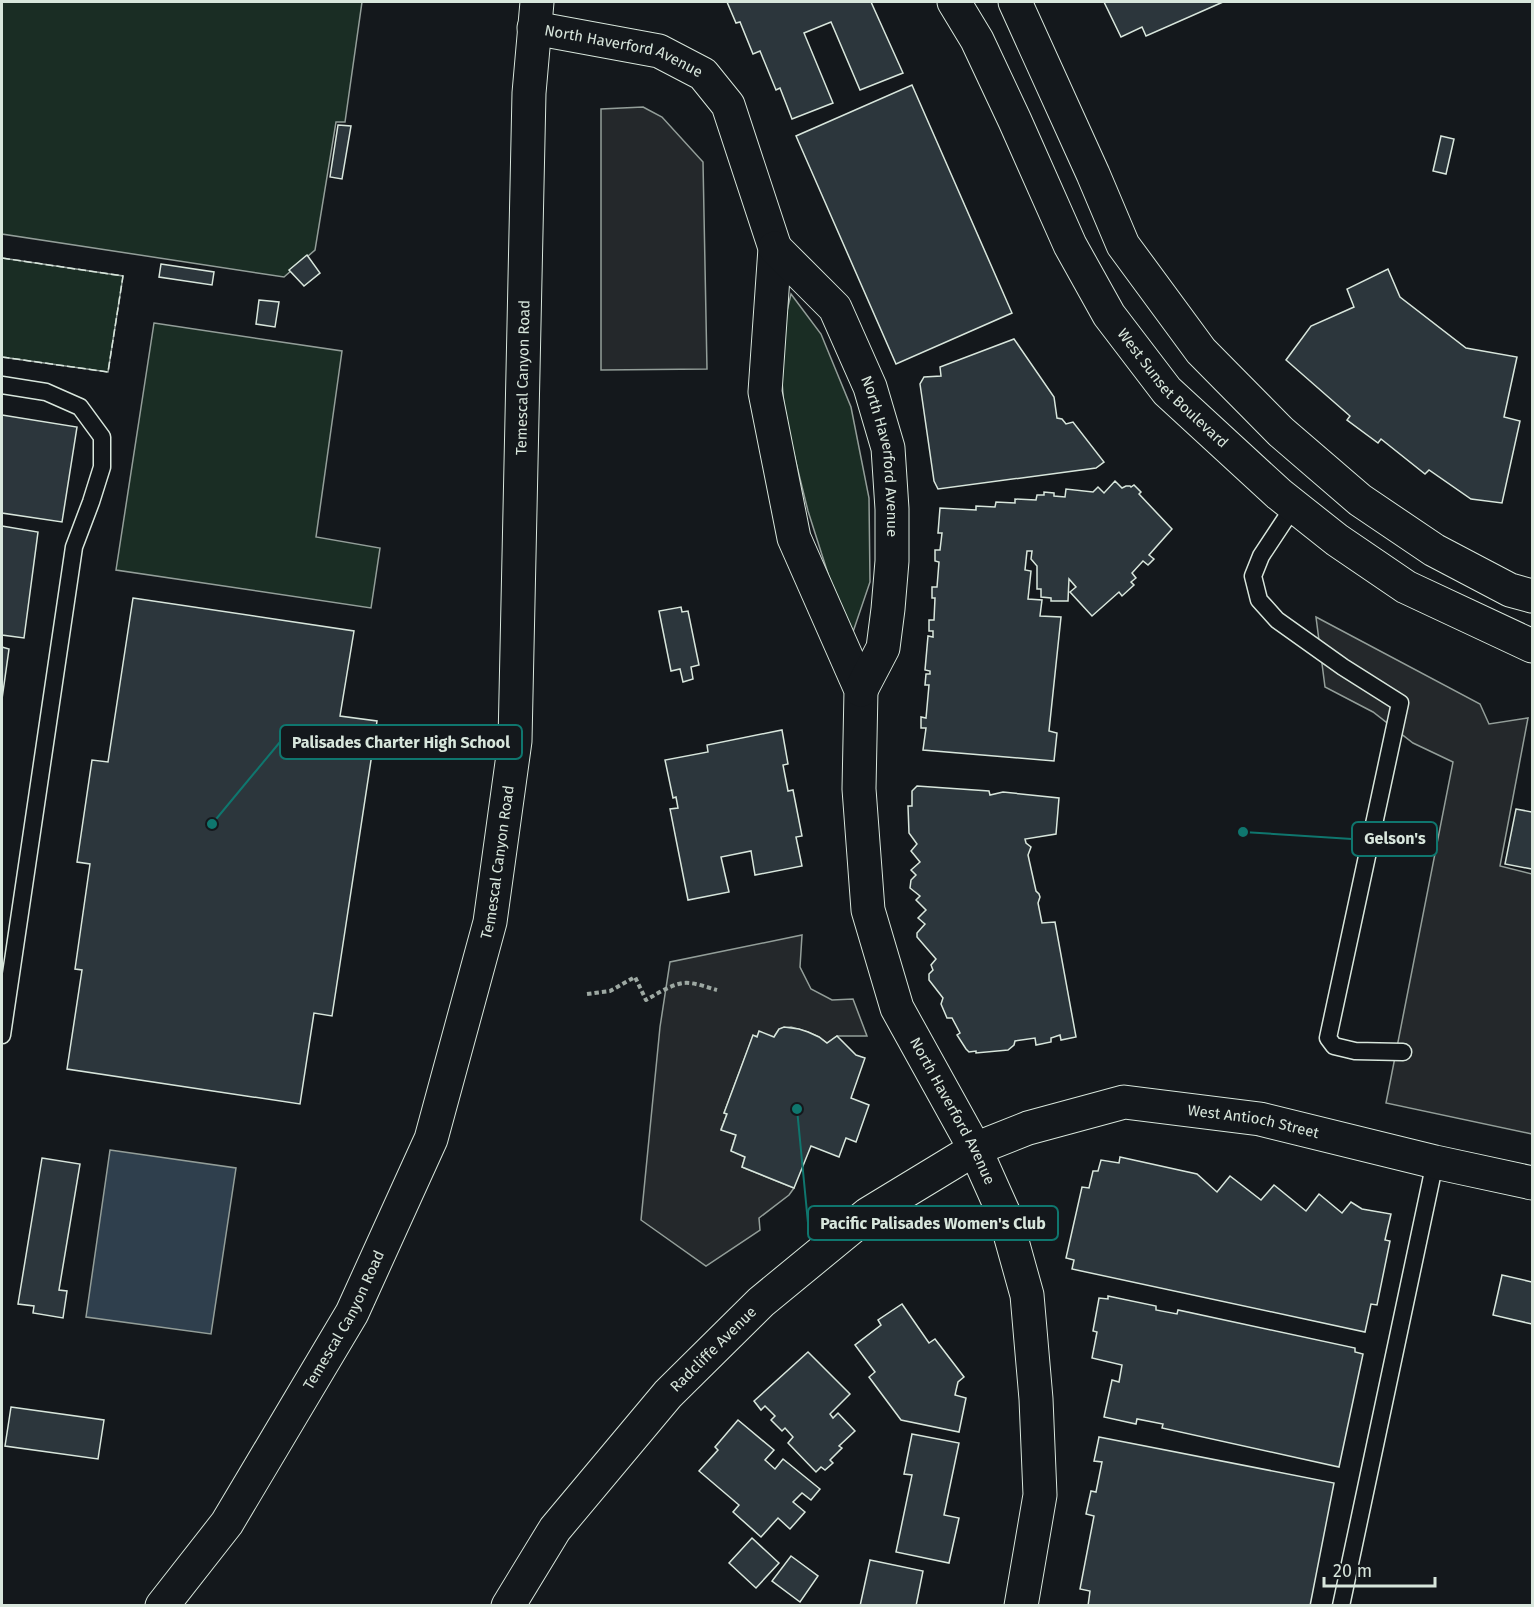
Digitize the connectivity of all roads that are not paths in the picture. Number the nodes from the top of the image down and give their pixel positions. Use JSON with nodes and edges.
{"nodes":[{"id":1,"x":954,"y":2,"type":"edge"},
{"id":2,"x":1015,"y":2,"type":"edge"},
{"id":3,"x":536,"y":15,"type":"edge"},
{"id":4,"x":775,"y":248,"type":"junction"},
{"id":5,"x":2,"y":385,"type":"edge"},
{"id":6,"x":1294,"y":506,"type":"junction"},
{"id":7,"x":1533,"y":596,"type":"edge"},
{"id":8,"x":1533,"y":646,"type":"edge"},
{"id":9,"x":861,"y":690,"type":"junction"},
{"id":10,"x":2,"y":1035,"type":"edge"},
{"id":11,"x":1402,"y":1052,"type":"dead end"},
{"id":12,"x":975,"y":1149,"type":"junction"},
{"id":13,"x":1435,"y":1162,"type":"junction"},
{"id":14,"x":1533,"y":1183,"type":"edge"},
{"id":15,"x":162,"y":1605,"type":"edge"},
{"id":16,"x":508,"y":1605,"type":"edge"},
{"id":17,"x":1021,"y":1605,"type":"edge"},
{"id":18,"x":1341,"y":1605,"type":"edge"}],
"edges":[{"from":1,"to":6,"type":"street","name":"West Sunset Boulevard"},
{"from":2,"to":7,"type":"street"},
{"from":3,"to":4,"type":"street","name":"North Haverford Avenue"},
{"from":3,"to":15,"type":"street","name":"Temescal Canyon Road"},
{"from":4,"to":9,"type":"street","name":"North Haverford Avenue"},
{"from":4,"to":9,"type":"street","name":"North Haverford Avenue"},
{"from":5,"to":10,"type":"lane"},
{"from":6,"to":8,"type":"street","name":"West Sunset Boulevard"},
{"from":6,"to":11,"type":"lane"},
{"from":9,"to":12,"type":"street","name":"North Haverford Avenue"},
{"from":12,"to":13,"type":"street","name":"West Antioch Street"},
{"from":12,"to":16,"type":"street","name":"Radcliffe Avenue"},
{"from":12,"to":17,"type":"street","name":"North Haverford Avenue"},
{"from":13,"to":14,"type":"street","name":"West Antioch Street"},
{"from":13,"to":18,"type":"lane"}]}
